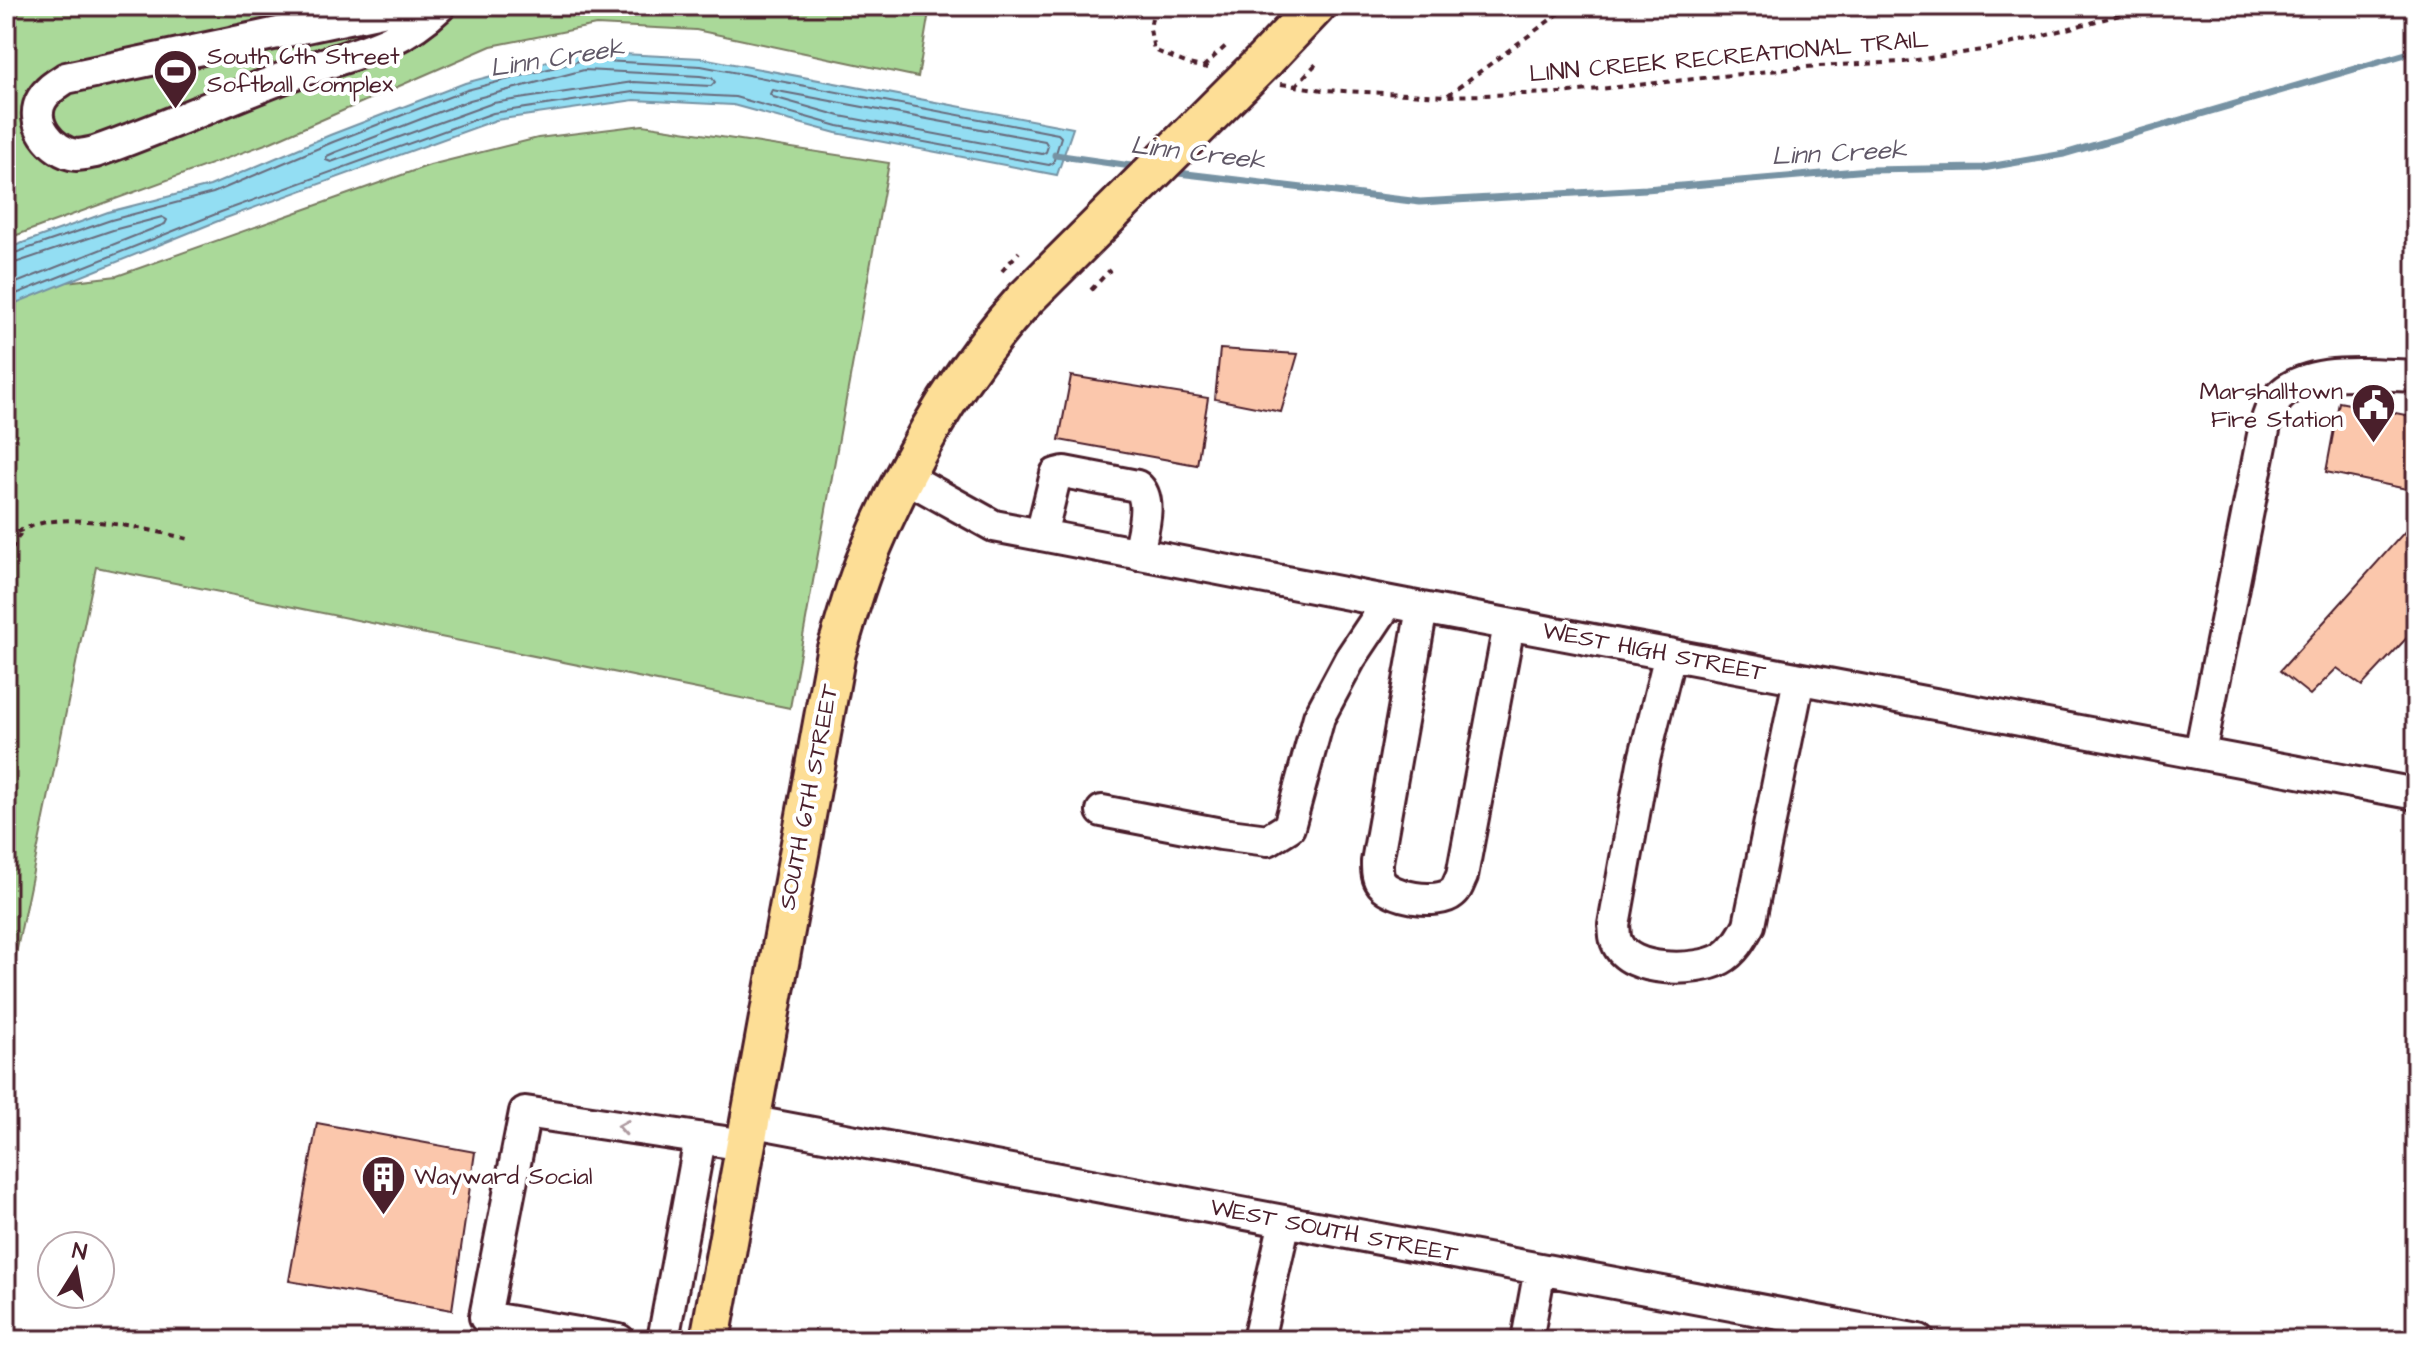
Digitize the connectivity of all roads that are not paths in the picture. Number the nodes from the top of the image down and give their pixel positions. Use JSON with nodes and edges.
{"nodes":[{"id":1,"x":405,"y":6,"type":"edge"},
{"id":2,"x":440,"y":6,"type":"edge"},
{"id":3,"x":1309,"y":8,"type":"edge"},
{"id":4,"x":2413,"y":376,"type":"dead end"},
{"id":5,"x":904,"y":476,"type":"junction"},
{"id":6,"x":1041,"y":535,"type":"junction"},
{"id":7,"x":1138,"y":554,"type":"junction"},
{"id":8,"x":1388,"y":602,"type":"junction"},
{"id":9,"x":1422,"y":608,"type":"junction"},
{"id":10,"x":1509,"y":625,"type":"junction"},
{"id":11,"x":1670,"y":654,"type":"junction"},
{"id":12,"x":1799,"y":679,"type":"junction"},
{"id":13,"x":2200,"y":753,"type":"junction"},
{"id":14,"x":2416,"y":794,"type":"edge"},
{"id":15,"x":1102,"y":811,"type":"dead end"},
{"id":16,"x":747,"y":1133,"type":"junction"},
{"id":17,"x":700,"y":1139,"type":"junction"},
{"id":18,"x":1285,"y":1221,"type":"junction"},
{"id":19,"x":1540,"y":1269,"type":"junction"},
{"id":20,"x":619,"y":1340,"type":"edge"},
{"id":21,"x":663,"y":1340,"type":"edge"},
{"id":22,"x":710,"y":1340,"type":"edge"},
{"id":23,"x":1258,"y":1340,"type":"edge"},
{"id":24,"x":1527,"y":1340,"type":"edge"},
{"id":25,"x":1919,"y":1340,"type":"edge"}],
"edges":[{"from":1,"to":2,"type":"street"},
{"from":3,"to":5,"type":"main road","name":"SOUTH 6TH STREET","bridge":true},
{"from":4,"to":13,"type":"street"},
{"from":5,"to":6,"type":"street","name":"WEST HIGH STREET"},
{"from":5,"to":16,"type":"main road","name":"SOUTH 6TH STREET"},
{"from":6,"to":7,"type":"street","name":"WEST HIGH STREET"},
{"from":6,"to":7,"type":"street"},
{"from":7,"to":8,"type":"street","name":"WEST HIGH STREET"},
{"from":8,"to":9,"type":"street","name":"WEST HIGH STREET"},
{"from":8,"to":15,"type":"street"},
{"from":9,"to":10,"type":"street","name":"WEST HIGH STREET"},
{"from":9,"to":10,"type":"street"},
{"from":10,"to":11,"type":"street","name":"WEST HIGH STREET"},
{"from":11,"to":12,"type":"street","name":"WEST HIGH STREET"},
{"from":11,"to":12,"type":"street"},
{"from":12,"to":13,"type":"street","name":"WEST HIGH STREET"},
{"from":13,"to":14,"type":"street","name":"WEST HIGH STREET"},
{"from":16,"to":17,"type":"street","name":"WEST SOUTH STREET"},
{"from":16,"to":18,"type":"street","name":"WEST SOUTH STREET"},
{"from":16,"to":22,"type":"main road","name":"SOUTH 6TH STREET"},
{"from":17,"to":20,"type":"street","name":"WEST SOUTH STREET","one_way":true},
{"from":17,"to":21,"type":"street"},
{"from":18,"to":19,"type":"street","name":"WEST SOUTH STREET"},
{"from":18,"to":23,"type":"street"},
{"from":19,"to":24,"type":"street"},
{"from":19,"to":25,"type":"street","name":"WEST SOUTH STREET"}]}
